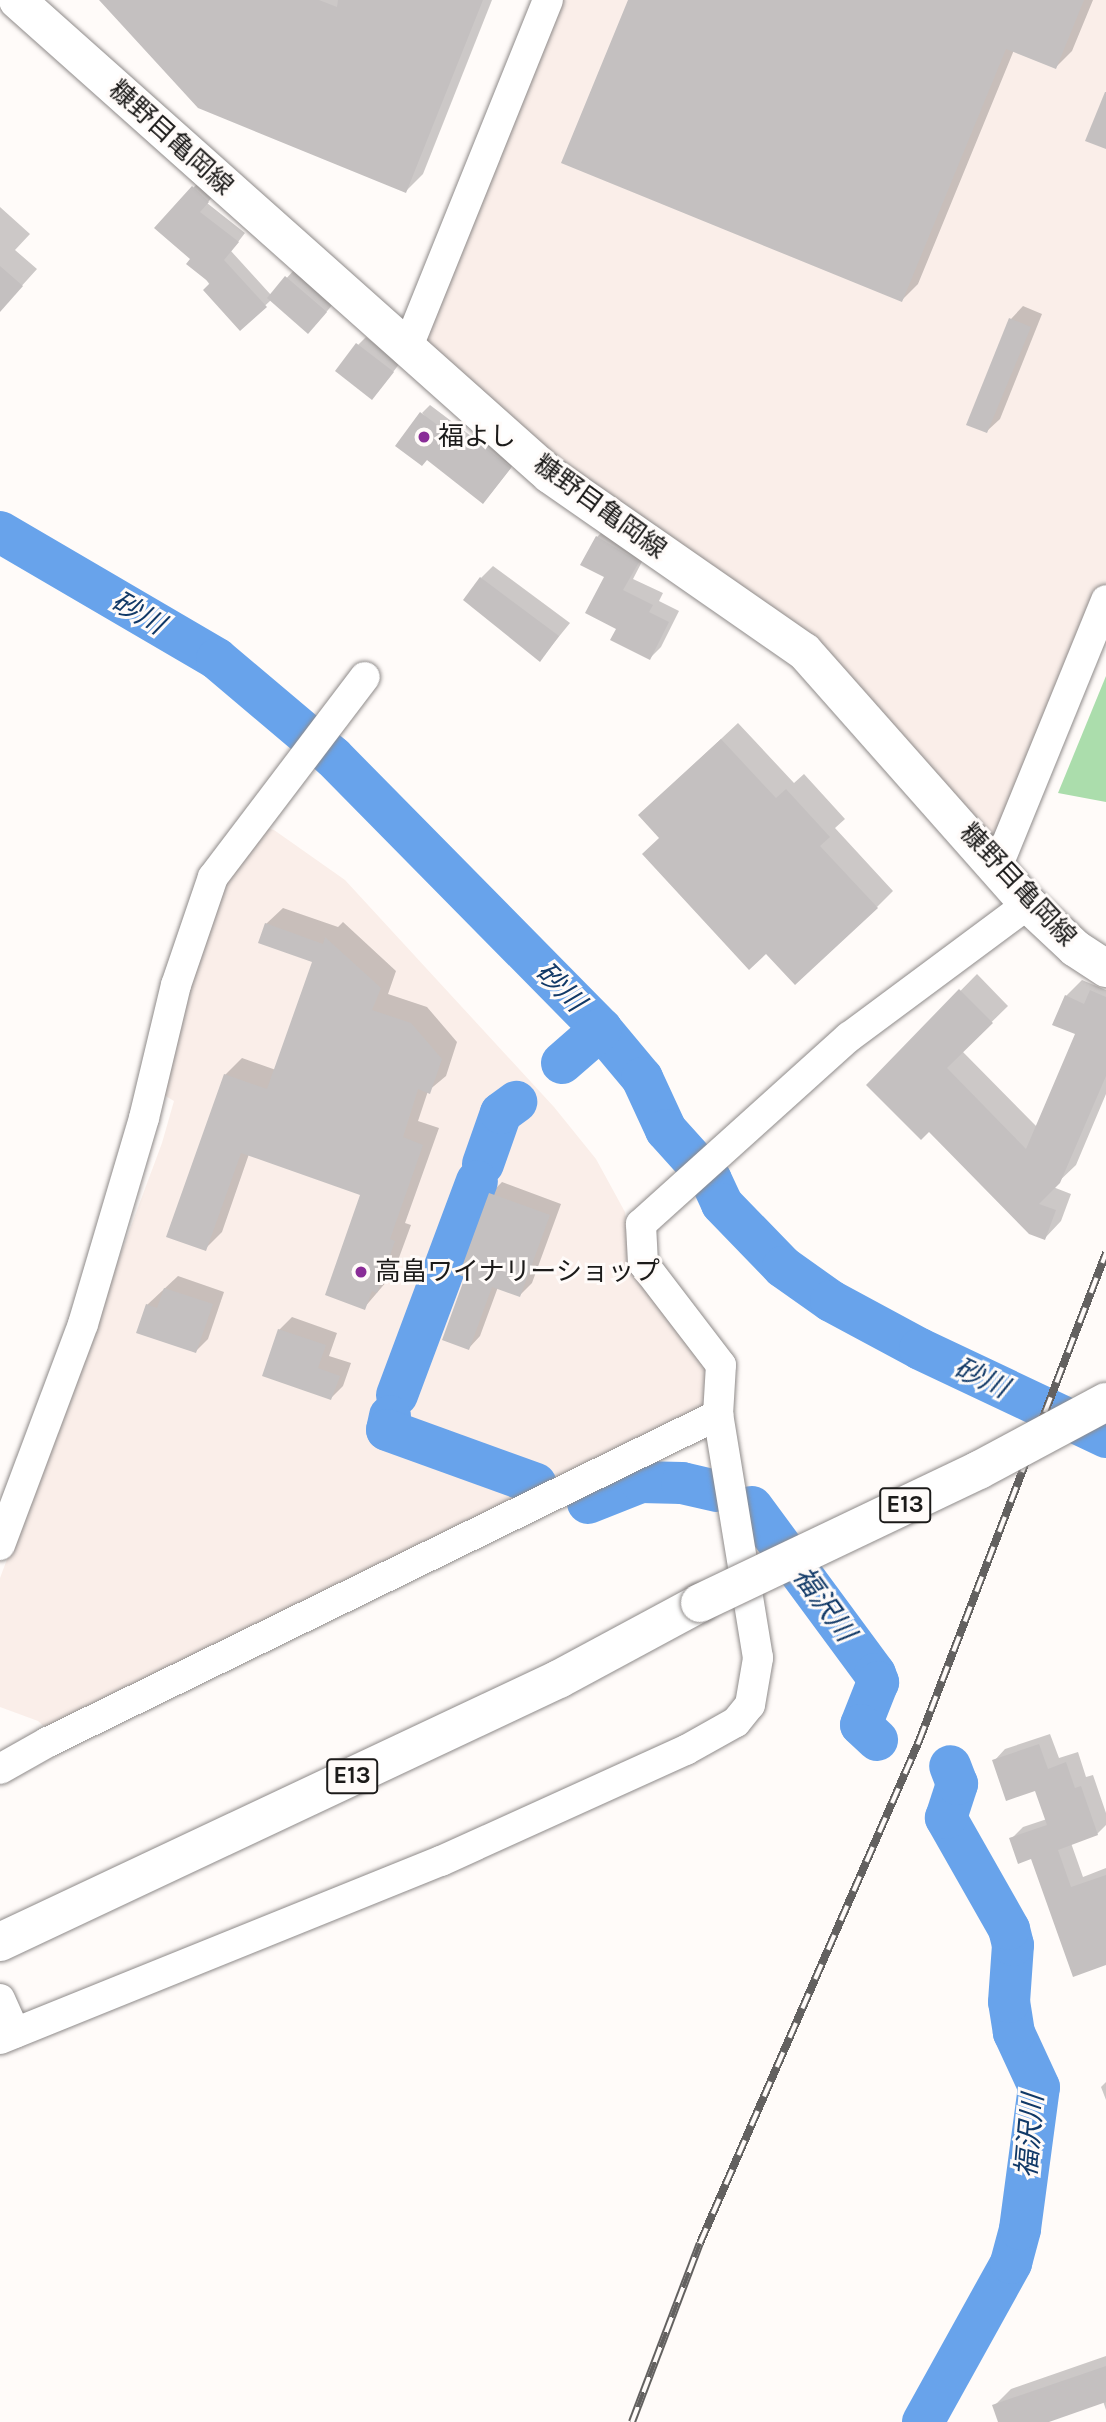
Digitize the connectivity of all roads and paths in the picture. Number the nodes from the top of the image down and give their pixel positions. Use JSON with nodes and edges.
{"nodes":[{"id":1,"x":17,"y":0,"type":"edge"},
{"id":2,"x":548,"y":0,"type":"edge"},
{"id":3,"x":407,"y":349,"type":"junction"},
{"id":4,"x":1106,"y":600,"type":"edge"},
{"id":5,"x":365,"y":677,"type":"dead end"},
{"id":6,"x":998,"y":865,"type":"junction"},
{"id":7,"x":1028,"y":904,"type":"junction"},
{"id":8,"x":1106,"y":968,"type":"edge"},
{"id":9,"x":1106,"y":1402,"type":"edge"},
{"id":10,"x":718,"y":1415,"type":"junction"},
{"id":11,"x":0,"y":1545,"type":"edge"},
{"id":12,"x":700,"y":1603,"type":"junction"},
{"id":13,"x":0,"y":1769,"type":"edge"},
{"id":14,"x":0,"y":1925,"type":"edge"},
{"id":15,"x":0,"y":1942,"type":"edge"},
{"id":16,"x":0,"y":1999,"type":"edge"},
{"id":17,"x":7,"y":2036,"type":"edge"}],
"edges":[{"from":1,"to":3,"type":"main road","name":"糠野目亀岡線"},
{"from":2,"to":3,"type":"street"},
{"from":3,"to":6,"type":"main road","name":"糠野目亀岡線"},
{"from":4,"to":6,"type":"street"},
{"from":5,"to":11,"type":"street"},
{"from":6,"to":7,"type":"main road","name":"糠野目亀岡線"},
{"from":7,"to":8,"type":"main road","name":"糠野目亀岡線"},
{"from":7,"to":10,"type":"street"},
{"from":9,"to":12,"type":"highway","number":"E13","bridge":true},
{"from":10,"to":13,"type":"street"},
{"from":10,"to":17,"type":"street"},
{"from":12,"to":14,"type":"highway","number":"E13"},
{"from":12,"to":15,"type":"highway","number":"E13"},
{"from":16,"to":17,"type":"street"}]}
